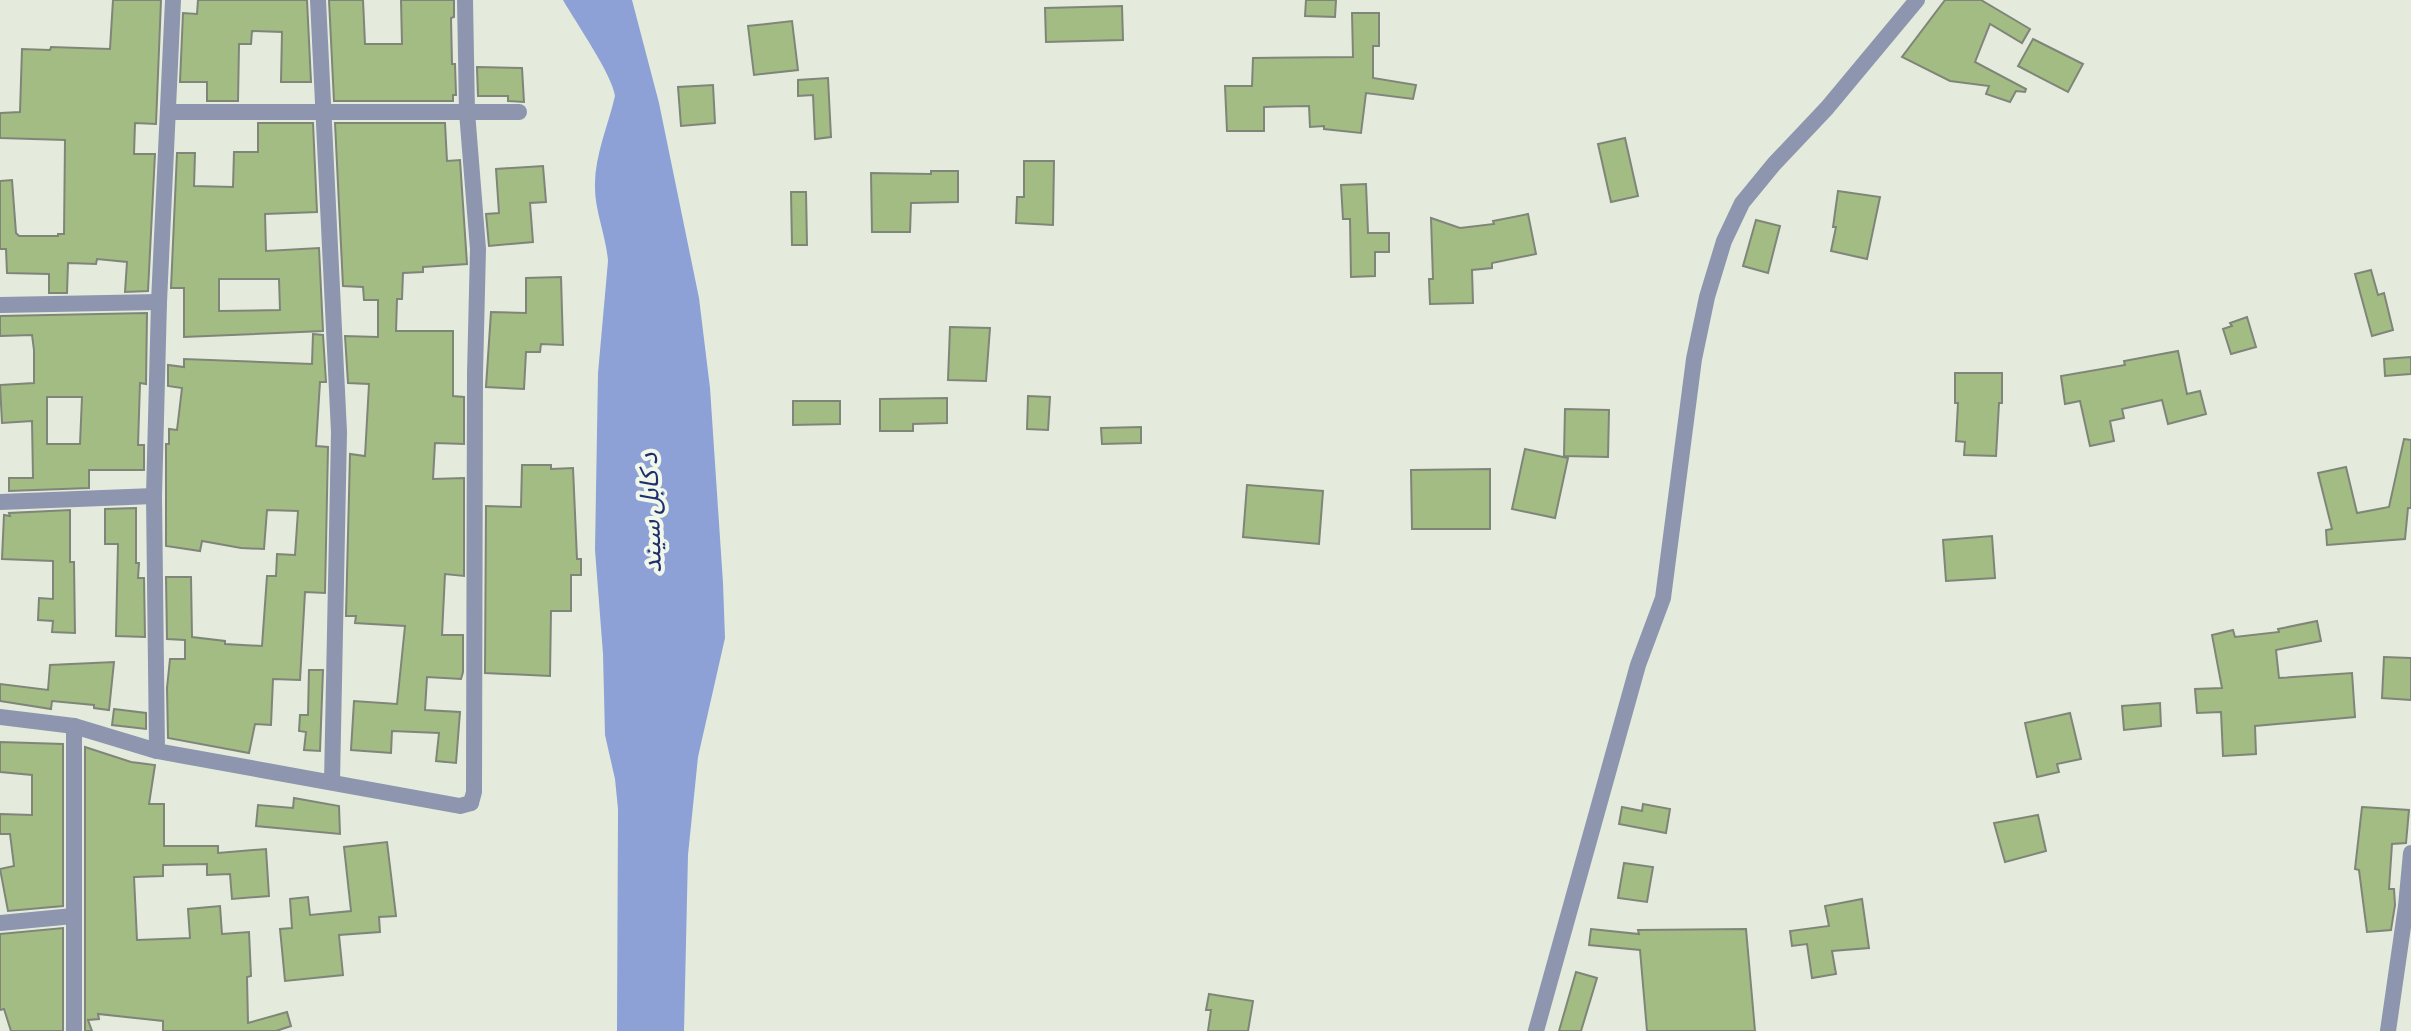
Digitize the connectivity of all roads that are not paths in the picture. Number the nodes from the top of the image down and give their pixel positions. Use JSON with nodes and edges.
{"nodes":[{"id":1,"x":173,"y":0,"type":"edge"},
{"id":2,"x":318,"y":0,"type":"edge"},
{"id":3,"x":465,"y":0,"type":"edge"},
{"id":4,"x":1917,"y":0,"type":"edge"},
{"id":5,"x":168,"y":112,"type":"junction"},
{"id":6,"x":322,"y":112,"type":"junction"},
{"id":7,"x":467,"y":112,"type":"junction"},
{"id":8,"x":519,"y":112,"type":"dead end"},
{"id":9,"x":159,"y":302,"type":"junction"},
{"id":10,"x":0,"y":305,"type":"edge"},
{"id":11,"x":154,"y":496,"type":"junction"},
{"id":12,"x":0,"y":502,"type":"edge"},
{"id":13,"x":0,"y":717,"type":"edge"},
{"id":14,"x":74,"y":726,"type":"junction"},
{"id":15,"x":157,"y":751,"type":"junction"},
{"id":16,"x":332,"y":782,"type":"junction"},
{"id":17,"x":2411,"y":853,"type":"edge"},
{"id":18,"x":73,"y":916,"type":"junction"},
{"id":19,"x":0,"y":923,"type":"edge"},
{"id":20,"x":74,"y":1031,"type":"edge"},
{"id":21,"x":1536,"y":1031,"type":"edge"},
{"id":22,"x":2388,"y":1031,"type":"edge"}],
"edges":[{"from":1,"to":5,"type":"street"},
{"from":2,"to":6,"type":"street"},
{"from":3,"to":7,"type":"street"},
{"from":4,"to":21,"type":"street"},
{"from":5,"to":6,"type":"street"},
{"from":5,"to":9,"type":"street"},
{"from":6,"to":7,"type":"street"},
{"from":6,"to":16,"type":"street"},
{"from":7,"to":8,"type":"street"},
{"from":7,"to":16,"type":"street"},
{"from":9,"to":10,"type":"street"},
{"from":9,"to":11,"type":"street"},
{"from":11,"to":12,"type":"street"},
{"from":11,"to":15,"type":"street"},
{"from":13,"to":14,"type":"street"},
{"from":14,"to":15,"type":"street"},
{"from":14,"to":18,"type":"street"},
{"from":15,"to":16,"type":"street"},
{"from":17,"to":22,"type":"street"},
{"from":18,"to":19,"type":"street"},
{"from":18,"to":20,"type":"street"}]}
